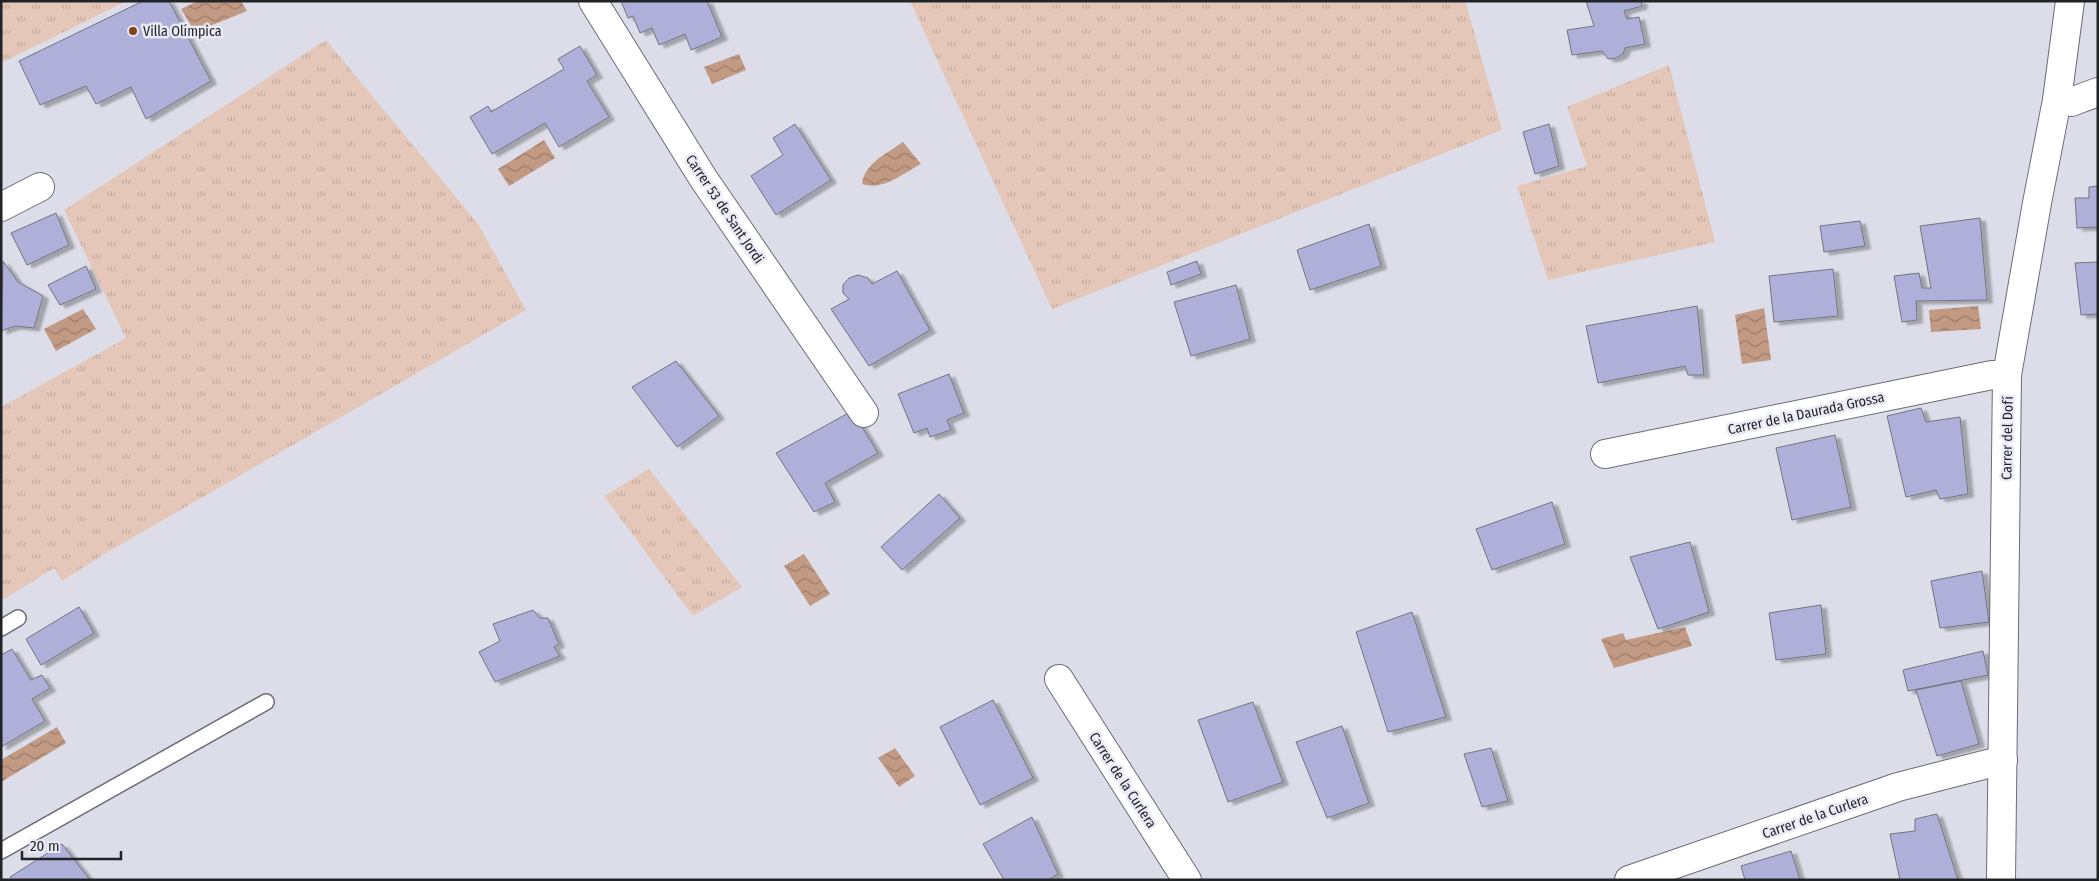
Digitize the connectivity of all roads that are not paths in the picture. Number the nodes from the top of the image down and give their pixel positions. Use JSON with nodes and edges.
{"nodes":[{"id":1,"x":593,"y":1,"type":"edge"},
{"id":2,"x":2070,"y":1,"type":"edge"},
{"id":3,"x":2098,"y":92,"type":"edge"},
{"id":4,"x":2057,"y":100,"type":"junction"},
{"id":5,"x":40,"y":187,"type":"dead end"},
{"id":6,"x":1,"y":207,"type":"edge"},
{"id":7,"x":2008,"y":374,"type":"junction"},
{"id":8,"x":864,"y":412,"type":"dead end"},
{"id":9,"x":1606,"y":454,"type":"dead end"},
{"id":10,"x":18,"y":618,"type":"dead end"},
{"id":11,"x":1,"y":628,"type":"edge"},
{"id":12,"x":1059,"y":679,"type":"dead end"},
{"id":13,"x":266,"y":702,"type":"dead end"},
{"id":14,"x":2003,"y":760,"type":"junction"},
{"id":15,"x":1,"y":851,"type":"edge"},
{"id":16,"x":1187,"y":880,"type":"edge"},
{"id":17,"x":1629,"y":880,"type":"edge"},
{"id":18,"x":2001,"y":880,"type":"edge"}],
"edges":[{"from":1,"to":8,"type":"street","name":"Carrer 53 de Sant Jordi"},
{"from":2,"to":4,"type":"street","name":"Carrer del Dofí"},
{"from":3,"to":4,"type":"street"},
{"from":4,"to":7,"type":"street","name":"Carrer del Dofí"},
{"from":5,"to":6,"type":"street"},
{"from":7,"to":9,"type":"street","name":"Carrer de la Daurada Grossa"},
{"from":7,"to":14,"type":"street","name":"Carrer del Dofí"},
{"from":10,"to":11,"type":"lane"},
{"from":12,"to":16,"type":"street","name":"Carrer de la Curlera"},
{"from":13,"to":15,"type":"lane"},
{"from":14,"to":17,"type":"street","name":"Carrer de la Curlera"},
{"from":14,"to":18,"type":"street","name":"Carrer del Dofí"}]}
